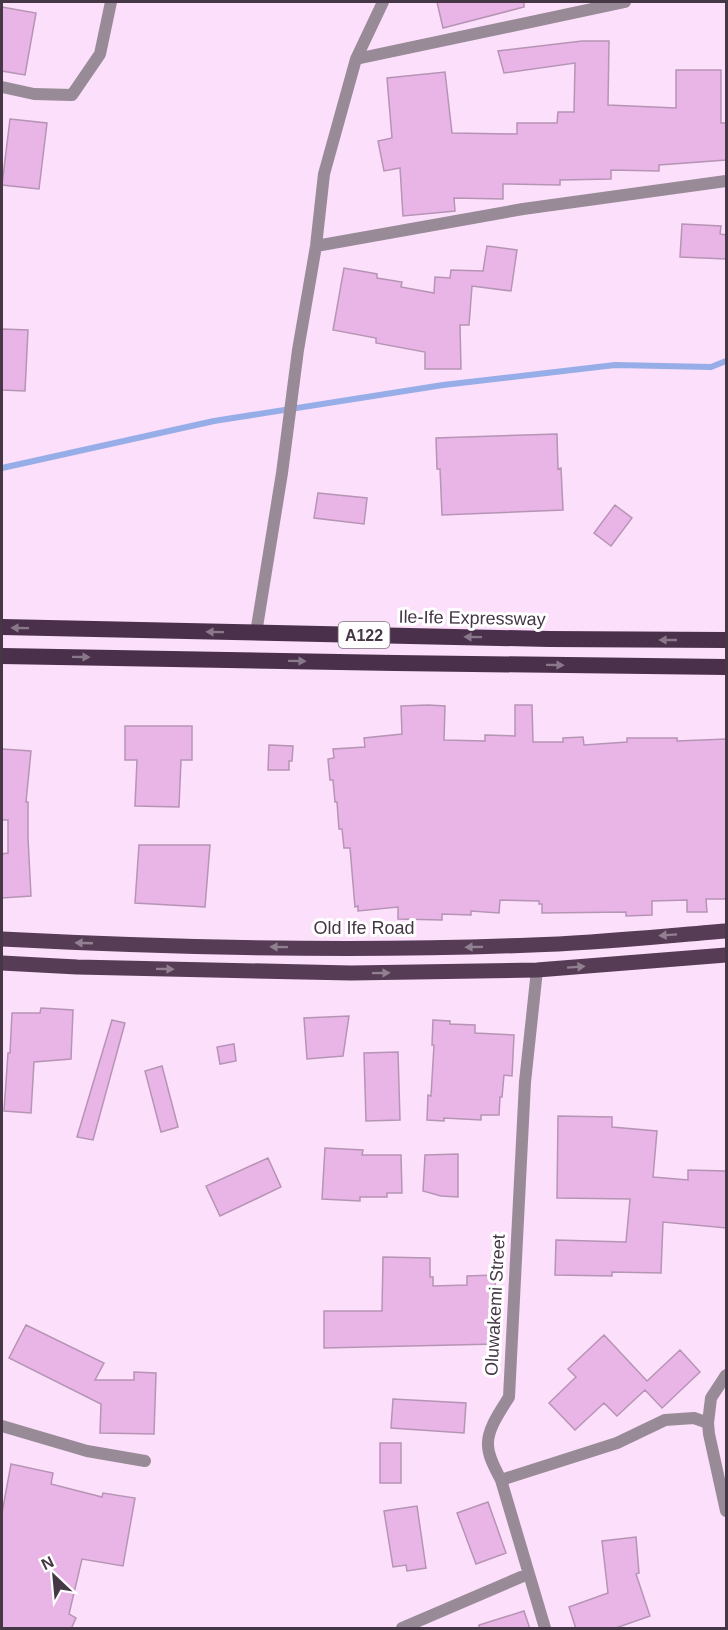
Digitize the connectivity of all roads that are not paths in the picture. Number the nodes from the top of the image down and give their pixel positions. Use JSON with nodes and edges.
{"nodes":[{"id":1,"x":111,"y":2,"type":"edge"},
{"id":2,"x":383,"y":2,"type":"edge"},
{"id":3,"x":625,"y":2,"type":"edge"},
{"id":4,"x":356,"y":59,"type":"junction"},
{"id":5,"x":2,"y":87,"type":"edge"},
{"id":6,"x":726,"y":181,"type":"edge"},
{"id":7,"x":316,"y":246,"type":"junction"},
{"id":8,"x":2,"y":627,"type":"edge"},
{"id":9,"x":256,"y":633,"type":"junction"},
{"id":10,"x":726,"y":640,"type":"edge"},
{"id":11,"x":2,"y":656,"type":"edge"},
{"id":12,"x":726,"y":667,"type":"edge"},
{"id":13,"x":726,"y":931,"type":"edge"},
{"id":14,"x":2,"y":939,"type":"edge"},
{"id":15,"x":352,"y":949,"type":"junction"},
{"id":16,"x":726,"y":955,"type":"edge"},
{"id":17,"x":2,"y":963,"type":"edge"},
{"id":18,"x":537,"y":970,"type":"junction"},
{"id":19,"x":351,"y":973,"type":"junction"},
{"id":20,"x":726,"y":1375,"type":"edge"},
{"id":21,"x":708,"y":1423,"type":"junction"},
{"id":22,"x":2,"y":1426,"type":"edge"},
{"id":23,"x":145,"y":1461,"type":"dead end"},
{"id":24,"x":501,"y":1480,"type":"junction"},
{"id":25,"x":726,"y":1511,"type":"edge"},
{"id":26,"x":528,"y":1574,"type":"junction"},
{"id":27,"x":402,"y":1629,"type":"edge"},
{"id":28,"x":545,"y":1629,"type":"edge"}],
"edges":[{"from":1,"to":5,"type":"street"},
{"from":2,"to":4,"type":"street"},
{"from":3,"to":4,"type":"street"},
{"from":4,"to":7,"type":"street"},
{"from":6,"to":7,"type":"street"},
{"from":7,"to":9,"type":"street"},
{"from":9,"to":8,"type":"highway","name":"Ile-Ife Expressway","number":"A122","one_way":true},
{"from":10,"to":9,"type":"highway","name":"Ile-Ife Expressway","number":"A122","one_way":true},
{"from":11,"to":12,"type":"highway","number":"A122","one_way":true},
{"from":13,"to":15,"type":"main road","name":"Old Ife Road","one_way":true},
{"from":15,"to":14,"type":"main road","name":"Old Ife Road","one_way":true},
{"from":15,"to":19,"type":"main road"},
{"from":18,"to":16,"type":"main road","one_way":true},
{"from":17,"to":19,"type":"main road","one_way":true},
{"from":19,"to":18,"type":"main road","one_way":true},
{"from":18,"to":24,"type":"street","name":"Oluwakemi Street"},
{"from":20,"to":21,"type":"street"},
{"from":21,"to":24,"type":"street"},
{"from":21,"to":25,"type":"street"},
{"from":22,"to":23,"type":"street"},
{"from":24,"to":26,"type":"street","name":"Oluwakemi Street"},
{"from":26,"to":27,"type":"street"},
{"from":26,"to":28,"type":"street","name":"Oluwakemi Street"}]}
